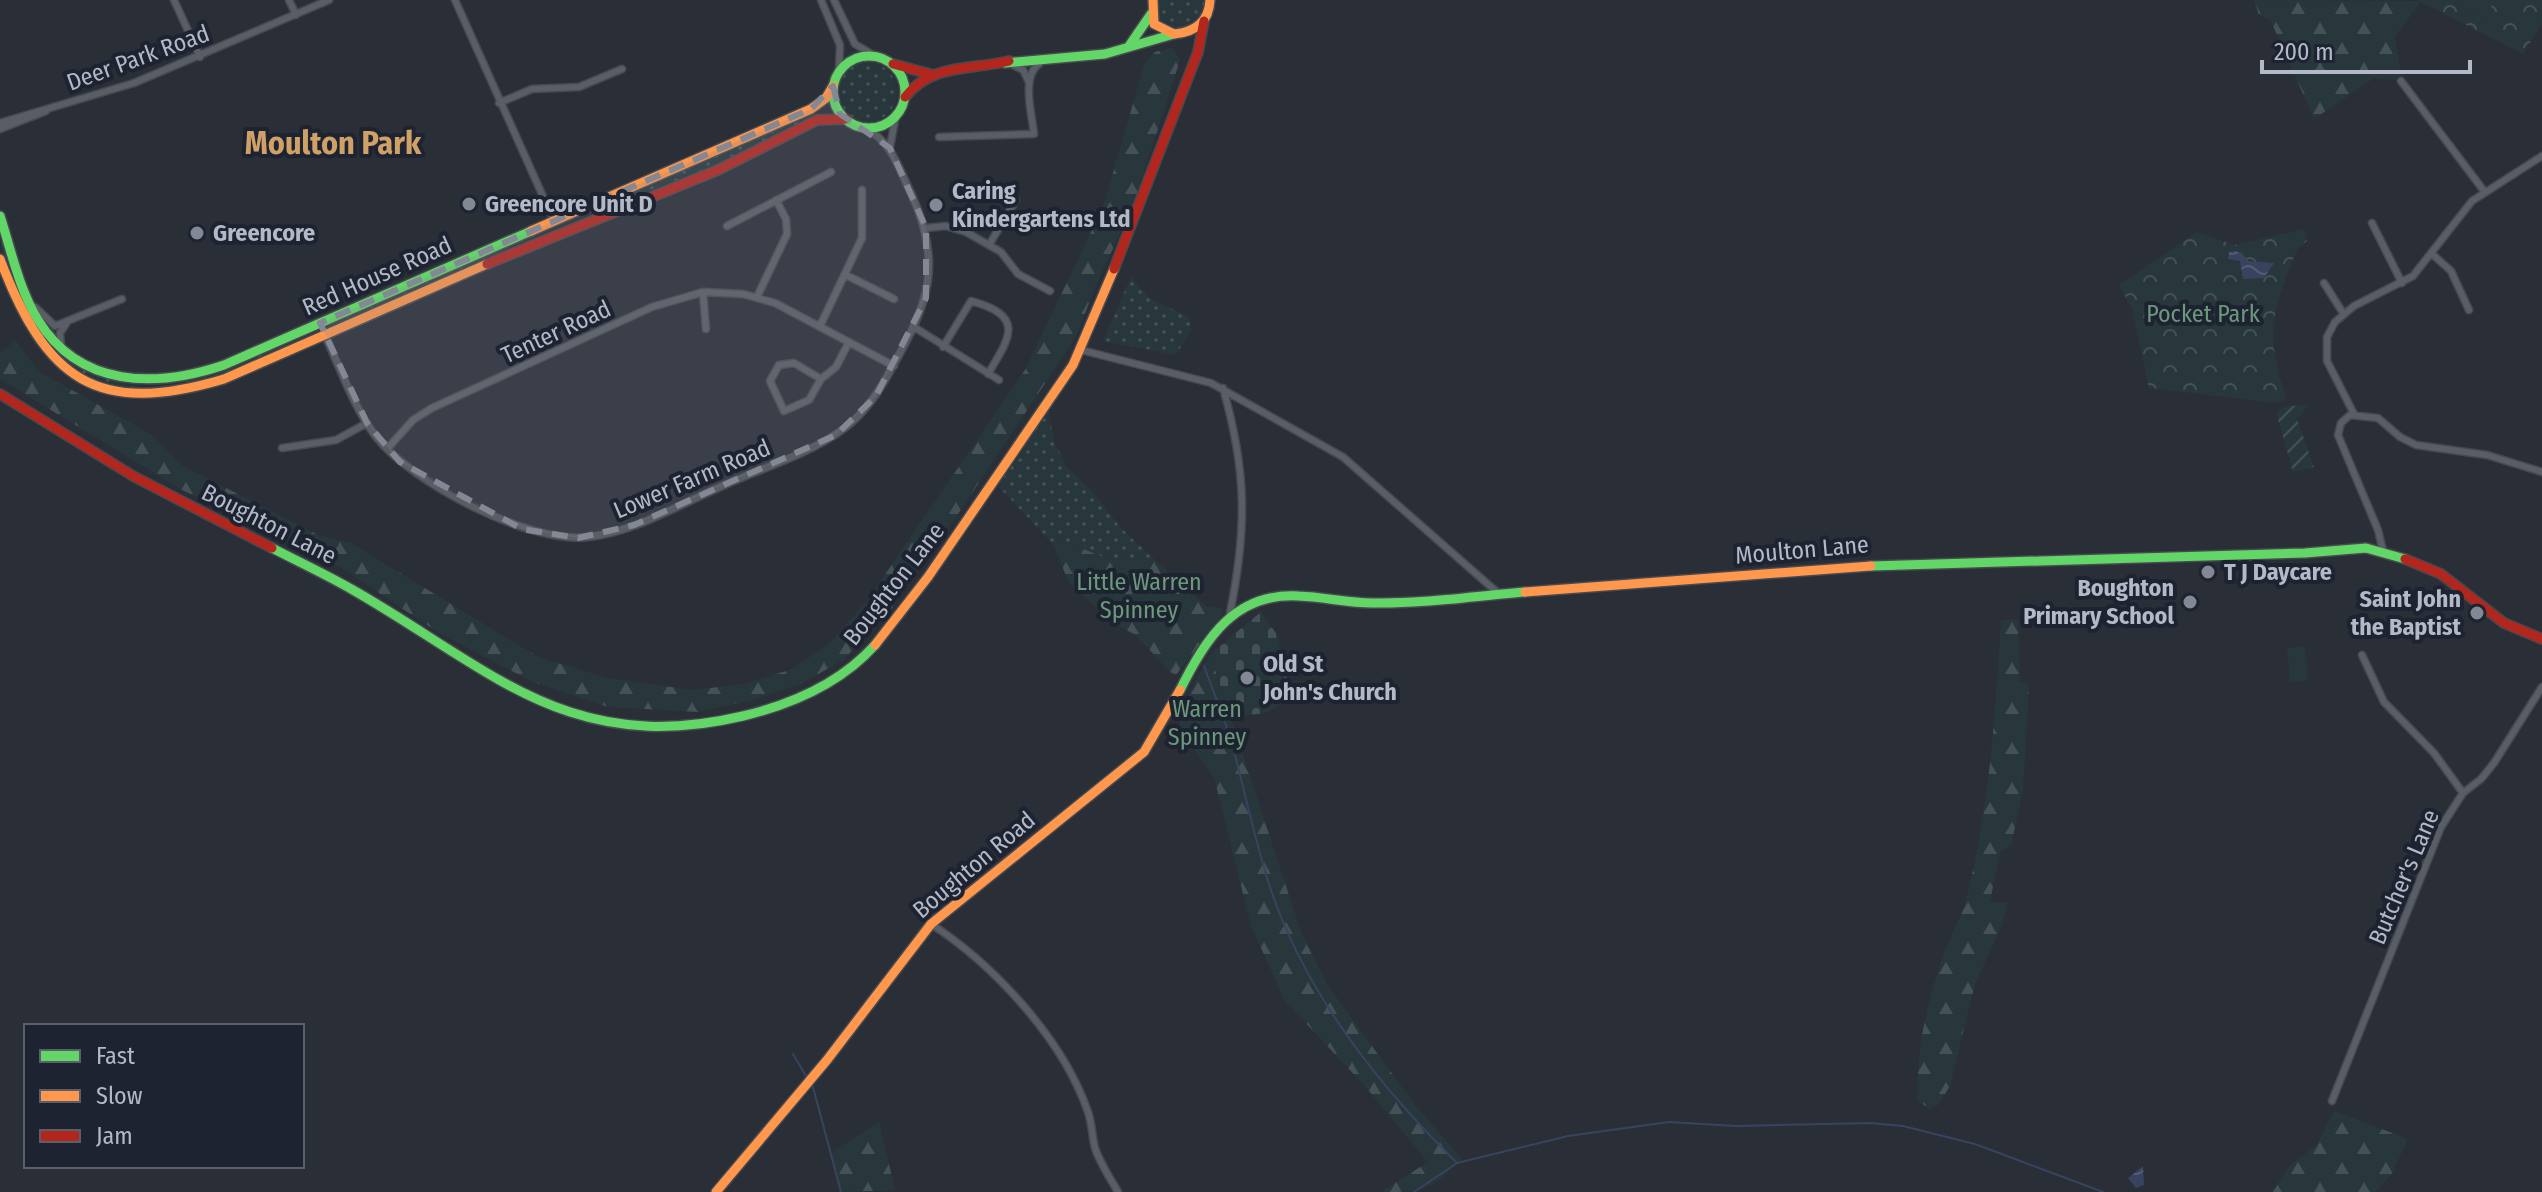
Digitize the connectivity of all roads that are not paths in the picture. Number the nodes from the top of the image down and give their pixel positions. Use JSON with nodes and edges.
{"nodes":[{"id":1,"x":174,"y":0,"type":"edge"},
{"id":2,"x":289,"y":0,"type":"edge"},
{"id":3,"x":329,"y":0,"type":"edge"},
{"id":4,"x":455,"y":0,"type":"edge"},
{"id":5,"x":821,"y":0,"type":"edge"},
{"id":6,"x":834,"y":0,"type":"edge"},
{"id":7,"x":1218,"y":0,"type":"edge"},
{"id":8,"x":1153,"y":1,"type":"edge"},
{"id":9,"x":1210,"y":4,"type":"edge"},
{"id":10,"x":1151,"y":14,"type":"junction"},
{"id":11,"x":296,"y":15,"type":"junction"},
{"id":12,"x":1204,"y":21,"type":"junction"},
{"id":13,"x":1177,"y":34,"type":"junction"},
{"id":14,"x":1123,"y":49,"type":"junction"},
{"id":15,"x":875,"y":56,"type":"junction"},
{"id":16,"x":200,"y":57,"type":"junction"},
{"id":17,"x":1049,"y":61,"type":"junction"},
{"id":18,"x":1194,"y":61,"type":"junction"},
{"id":19,"x":891,"y":64,"type":"junction"},
{"id":20,"x":1008,"y":64,"type":"junction"},
{"id":21,"x":622,"y":69,"type":"dead end"},
{"id":22,"x":839,"y":72,"type":"junction"},
{"id":23,"x":930,"y":74,"type":"junction"},
{"id":24,"x":2401,"y":81,"type":"dead end"},
{"id":25,"x":1029,"y":82,"type":"junction"},
{"id":26,"x":833,"y":86,"type":"junction"},
{"id":27,"x":905,"y":97,"type":"junction"},
{"id":28,"x":499,"y":103,"type":"junction"},
{"id":29,"x":896,"y":115,"type":"junction"},
{"id":30,"x":846,"y":119,"type":"junction"},
{"id":31,"x":0,"y":126,"type":"edge"},
{"id":32,"x":865,"y":128,"type":"junction"},
{"id":33,"x":939,"y":137,"type":"dead end"},
{"id":34,"x":890,"y":148,"type":"junction"},
{"id":35,"x":2542,"y":156,"type":"edge"},
{"id":36,"x":831,"y":172,"type":"dead end"},
{"id":37,"x":862,"y":190,"type":"dead end"},
{"id":38,"x":2484,"y":191,"type":"junction"},
{"id":39,"x":776,"y":200,"type":"junction"},
{"id":40,"x":1016,"y":200,"type":"dead end"},
{"id":41,"x":626,"y":204,"type":"junction"},
{"id":42,"x":0,"y":216,"type":"edge"},
{"id":43,"x":554,"y":221,"type":"junction"},
{"id":44,"x":2372,"y":223,"type":"dead end"},
{"id":45,"x":727,"y":226,"type":"dead end"},
{"id":46,"x":926,"y":228,"type":"junction"},
{"id":47,"x":989,"y":245,"type":"junction"},
{"id":48,"x":2431,"y":253,"type":"junction"},
{"id":49,"x":0,"y":259,"type":"edge"},
{"id":50,"x":846,"y":275,"type":"junction"},
{"id":51,"x":2324,"y":283,"type":"dead end"},
{"id":52,"x":2402,"y":283,"type":"junction"},
{"id":53,"x":1050,"y":291,"type":"dead end"},
{"id":54,"x":703,"y":292,"type":"junction"},
{"id":55,"x":757,"y":297,"type":"junction"},
{"id":56,"x":122,"y":299,"type":"dead end"},
{"id":57,"x":894,"y":299,"type":"dead end"},
{"id":58,"x":28,"y":300,"type":"junction"},
{"id":59,"x":2469,"y":310,"type":"dead end"},
{"id":60,"x":2343,"y":313,"type":"junction"},
{"id":61,"x":320,"y":323,"type":"junction"},
{"id":62,"x":66,"y":324,"type":"junction"},
{"id":63,"x":820,"y":326,"type":"junction"},
{"id":64,"x":914,"y":327,"type":"junction"},
{"id":65,"x":706,"y":329,"type":"dead end"},
{"id":66,"x":325,"y":335,"type":"junction"},
{"id":67,"x":849,"y":342,"type":"junction"},
{"id":68,"x":943,"y":347,"type":"junction"},
{"id":69,"x":61,"y":348,"type":"junction"},
{"id":70,"x":1081,"y":350,"type":"junction"},
{"id":71,"x":894,"y":366,"type":"junction"},
{"id":72,"x":988,"y":374,"type":"junction"},
{"id":73,"x":821,"y":379,"type":"junction"},
{"id":74,"x":999,"y":380,"type":"dead end"},
{"id":75,"x":1223,"y":388,"type":"junction"},
{"id":76,"x":0,"y":394,"type":"edge"},
{"id":77,"x":2354,"y":414,"type":"junction"},
{"id":78,"x":367,"y":423,"type":"junction"},
{"id":79,"x":282,"y":448,"type":"dead end"},
{"id":80,"x":387,"y":449,"type":"junction"},
{"id":81,"x":2542,"y":472,"type":"edge"},
{"id":82,"x":2383,"y":551,"type":"junction"},
{"id":83,"x":1501,"y":596,"type":"junction"},
{"id":84,"x":1230,"y":613,"type":"junction"},
{"id":85,"x":2542,"y":639,"type":"edge"},
{"id":86,"x":2362,"y":655,"type":"dead end"},
{"id":87,"x":2542,"y":687,"type":"edge"},
{"id":88,"x":2463,"y":793,"type":"junction"},
{"id":89,"x":931,"y":924,"type":"junction"},
{"id":90,"x":2332,"y":1101,"type":"dead end"},
{"id":91,"x":716,"y":1192,"type":"edge"},
{"id":92,"x":1118,"y":1192,"type":"edge"}],
"edges":[{"from":1,"to":16,"type":"street"},
{"from":2,"to":11,"type":"street"},
{"from":3,"to":11,"type":"street","name":"Deer Park Road"},
{"from":4,"to":28,"type":"street"},
{"from":5,"to":22,"type":"street"},
{"from":6,"to":15,"type":"street"},
{"from":7,"to":9,"type":"street"},
{"from":8,"to":10,"type":"street"},
{"from":9,"to":12,"type":"street","name":"Boughton Lane"},
{"from":10,"to":13,"type":"street"},
{"from":10,"to":14,"type":"street"},
{"from":11,"to":16,"type":"street","name":"Deer Park Road"},
{"from":12,"to":13,"type":"street"},
{"from":12,"to":18,"type":"street","name":"Boughton Lane"},
{"from":13,"to":14,"type":"street"},
{"from":13,"to":18,"type":"street"},
{"from":14,"to":17,"type":"street"},
{"from":15,"to":19,"type":"street"},
{"from":15,"to":22,"type":"street"},
{"from":16,"to":31,"type":"street","name":"Deer Park Road"},
{"from":17,"to":20,"type":"street"},
{"from":17,"to":25,"type":"street"},
{"from":18,"to":70,"type":"street","name":"Boughton Lane"},
{"from":19,"to":23,"type":"street"},
{"from":19,"to":27,"type":"street"},
{"from":20,"to":23,"type":"street"},
{"from":20,"to":25,"type":"street"},
{"from":21,"to":28,"type":"street"},
{"from":22,"to":26,"type":"street"},
{"from":23,"to":27,"type":"street"},
{"from":24,"to":38,"type":"street"},
{"from":25,"to":33,"type":"street"},
{"from":26,"to":30,"type":"street"},
{"from":26,"to":43,"type":"street","name":"Red House Road"},
{"from":27,"to":29,"type":"street"},
{"from":28,"to":43,"type":"street"},
{"from":29,"to":32,"type":"street"},
{"from":29,"to":34,"type":"street"},
{"from":30,"to":32,"type":"street"},
{"from":30,"to":41,"type":"street"},
{"from":32,"to":34,"type":"street"},
{"from":34,"to":46,"type":"street","name":"Lower Farm Road"},
{"from":35,"to":38,"type":"street"},
{"from":36,"to":39,"type":"street"},
{"from":37,"to":50,"type":"street"},
{"from":38,"to":48,"type":"street"},
{"from":39,"to":45,"type":"street"},
{"from":39,"to":55,"type":"street"},
{"from":40,"to":47,"type":"street"},
{"from":41,"to":43,"type":"street"},
{"from":41,"to":66,"type":"street"},
{"from":42,"to":58,"type":"street","name":"Red House Road"},
{"from":43,"to":61,"type":"street","name":"Red House Road"},
{"from":44,"to":52,"type":"street"},
{"from":46,"to":47,"type":"street"},
{"from":46,"to":64,"type":"street","name":"Lower Farm Road"},
{"from":47,"to":53,"type":"street"},
{"from":48,"to":52,"type":"street"},
{"from":48,"to":59,"type":"street"},
{"from":49,"to":66,"type":"street"},
{"from":50,"to":57,"type":"street"},
{"from":50,"to":63,"type":"street"},
{"from":51,"to":60,"type":"street"},
{"from":52,"to":60,"type":"street"},
{"from":54,"to":55,"type":"street","name":"Tenter Road"},
{"from":54,"to":65,"type":"street"},
{"from":54,"to":80,"type":"street","name":"Tenter Road"},
{"from":55,"to":63,"type":"street","name":"Tenter Road"},
{"from":56,"to":62,"type":"street"},
{"from":58,"to":62,"type":"street"},
{"from":58,"to":69,"type":"street","name":"Red House Road"},
{"from":60,"to":77,"type":"street"},
{"from":61,"to":66,"type":"street","name":"Lower Farm Road"},
{"from":61,"to":69,"type":"street","name":"Red House Road"},
{"from":62,"to":69,"type":"street"},
{"from":63,"to":67,"type":"street","name":"Tenter Road"},
{"from":64,"to":68,"type":"street"},
{"from":64,"to":71,"type":"street","name":"Lower Farm Road"},
{"from":66,"to":78,"type":"street","name":"Lower Farm Road"},
{"from":67,"to":71,"type":"street","name":"Tenter Road"},
{"from":67,"to":73,"type":"street"},
{"from":68,"to":72,"type":"street"},
{"from":68,"to":72,"type":"street"},
{"from":70,"to":75,"type":"street"},
{"from":70,"to":76,"type":"street","name":"Boughton Lane"},
{"from":71,"to":80,"type":"street","name":"Lower Farm Road"},
{"from":72,"to":74,"type":"street"},
{"from":73,"to":73,"type":"street"},
{"from":75,"to":83,"type":"street"},
{"from":75,"to":84,"type":"street"},
{"from":77,"to":81,"type":"street"},
{"from":77,"to":82,"type":"street"},
{"from":78,"to":79,"type":"street"},
{"from":78,"to":80,"type":"street","name":"Lower Farm Road"},
{"from":82,"to":83,"type":"street","name":"Moulton Lane"},
{"from":82,"to":85,"type":"street","name":"Moulton Lane"},
{"from":83,"to":84,"type":"street","name":"Moulton Lane"},
{"from":84,"to":89,"type":"street","name":"Boughton Road"},
{"from":86,"to":88,"type":"street"},
{"from":87,"to":88,"type":"street","name":"Butcher's Lane"},
{"from":88,"to":90,"type":"street","name":"Butcher's Lane"},
{"from":89,"to":91,"type":"street","name":"Boughton Road"},
{"from":89,"to":92,"type":"street"}]}
